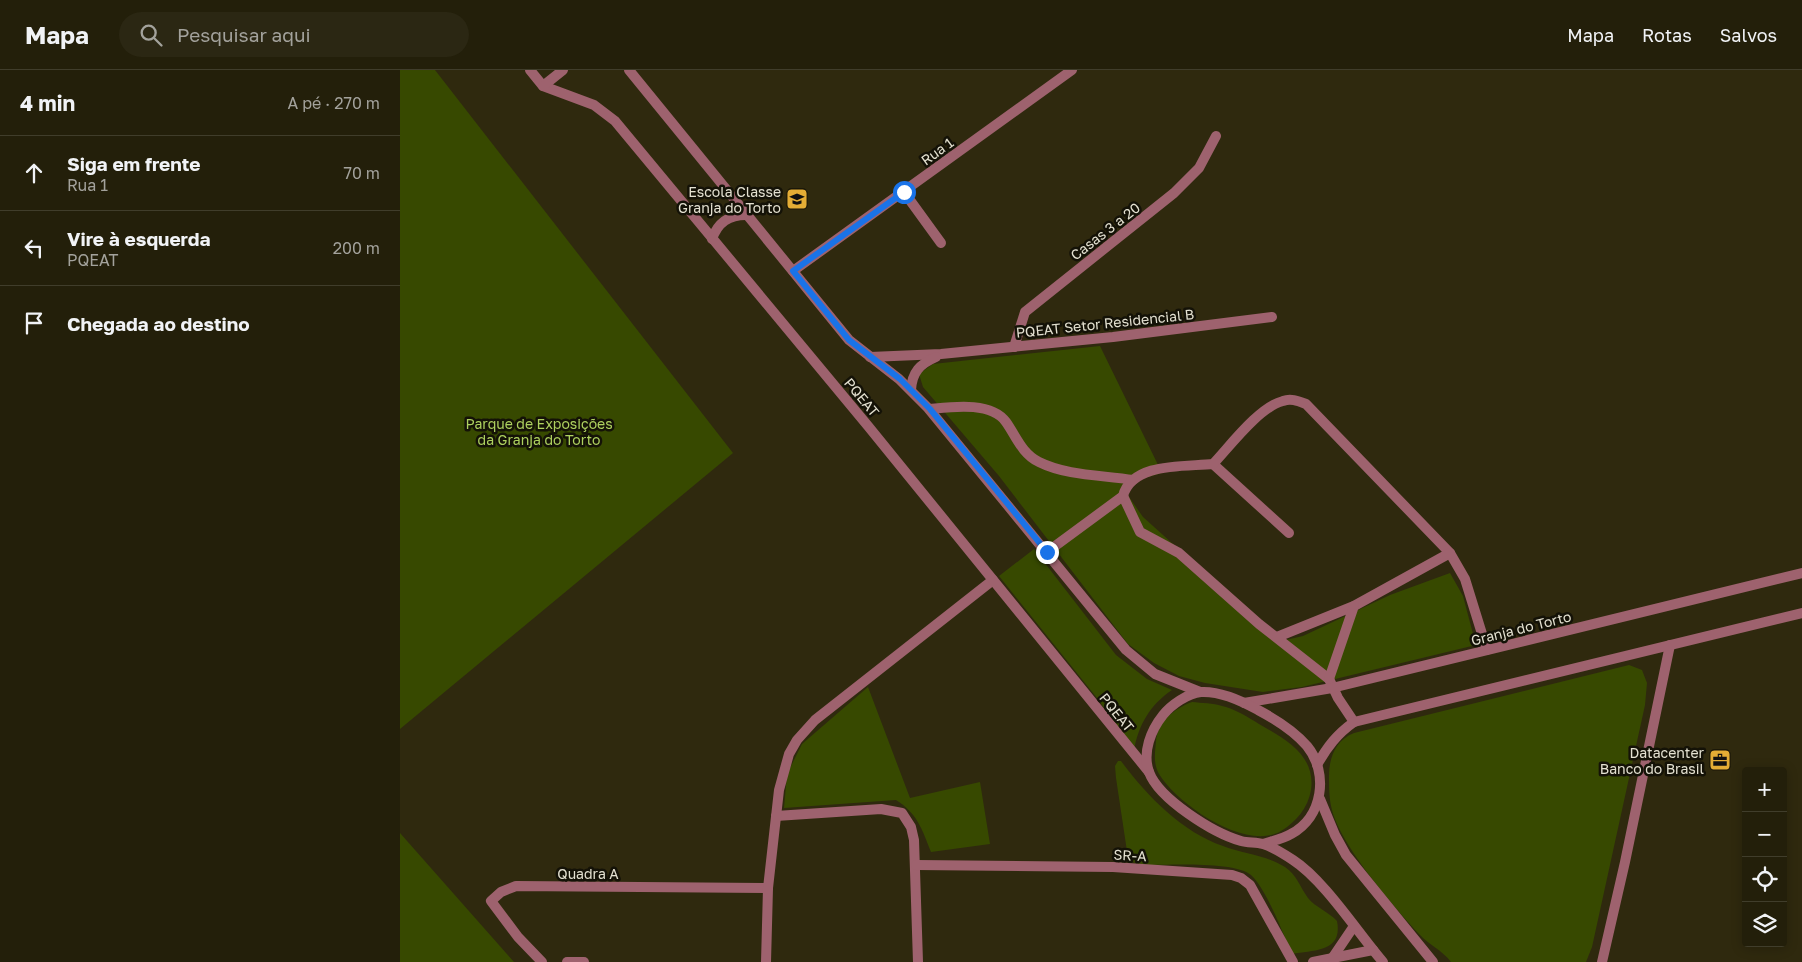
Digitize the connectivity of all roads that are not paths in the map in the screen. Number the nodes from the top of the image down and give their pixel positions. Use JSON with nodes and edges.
{"nodes":[{"id":1,"x":530,"y":70,"type":"edge"},
{"id":2,"x":563,"y":70,"type":"edge"},
{"id":3,"x":629,"y":70,"type":"edge"},
{"id":4,"x":1072,"y":70,"type":"edge"},
{"id":5,"x":544,"y":86,"type":"junction"},
{"id":6,"x":1216,"y":136,"type":"dead end"},
{"id":7,"x":904,"y":192,"type":"junction"},
{"id":8,"x":746,"y":216,"type":"junction"},
{"id":9,"x":712,"y":239,"type":"junction"},
{"id":10,"x":941,"y":243,"type":"dead end"},
{"id":11,"x":793,"y":271,"type":"junction"},
{"id":12,"x":1272,"y":317,"type":"dead end"},
{"id":13,"x":1014,"y":347,"type":"junction"},
{"id":14,"x":941,"y":354,"type":"junction"},
{"id":15,"x":870,"y":357,"type":"junction"},
{"id":16,"x":911,"y":390,"type":"junction"},
{"id":17,"x":930,"y":409,"type":"junction"},
{"id":18,"x":1213,"y":464,"type":"junction"},
{"id":19,"x":1133,"y":480,"type":"junction"},
{"id":20,"x":1123,"y":496,"type":"junction"},
{"id":21,"x":1289,"y":533,"type":"dead end"},
{"id":22,"x":1047,"y":552,"type":"junction"},
{"id":23,"x":1450,"y":553,"type":"junction"},
{"id":24,"x":1802,"y":573,"type":"edge"},
{"id":25,"x":993,"y":580,"type":"junction"},
{"id":26,"x":1354,"y":606,"type":"junction"},
{"id":27,"x":1802,"y":613,"type":"edge"},
{"id":28,"x":1277,"y":637,"type":"junction"},
{"id":29,"x":1670,"y":645,"type":"junction"},
{"id":30,"x":1487,"y":650,"type":"junction"},
{"id":31,"x":1331,"y":684,"type":"junction"},
{"id":32,"x":1200,"y":692,"type":"junction"},
{"id":33,"x":1244,"y":703,"type":"junction"},
{"id":34,"x":1354,"y":722,"type":"junction"},
{"id":35,"x":1317,"y":765,"type":"junction"},
{"id":36,"x":1149,"y":772,"type":"junction"},
{"id":37,"x":1320,"y":799,"type":"junction"},
{"id":38,"x":776,"y":816,"type":"junction"},
{"id":39,"x":1263,"y":844,"type":"junction"},
{"id":40,"x":916,"y":865,"type":"junction"},
{"id":41,"x":768,"y":888,"type":"junction"},
{"id":42,"x":1354,"y":926,"type":"junction"},
{"id":43,"x":1373,"y":950,"type":"junction"},
{"id":44,"x":1333,"y":957,"type":"junction"},
{"id":45,"x":542,"y":962,"type":"edge"},
{"id":46,"x":567,"y":962,"type":"edge"},
{"id":47,"x":584,"y":962,"type":"edge"},
{"id":48,"x":766,"y":962,"type":"edge"},
{"id":49,"x":918,"y":962,"type":"edge"},
{"id":50,"x":1293,"y":962,"type":"edge"},
{"id":51,"x":1313,"y":962,"type":"edge"},
{"id":52,"x":1383,"y":962,"type":"edge"},
{"id":53,"x":1433,"y":962,"type":"edge"},
{"id":54,"x":1602,"y":962,"type":"edge"}],
"edges":[{"from":1,"to":5,"type":"street","name":"PQEAT"},
{"from":2,"to":5,"type":"street"},
{"from":3,"to":8,"type":"street"},
{"from":4,"to":7,"type":"street","name":"Rua 1"},
{"from":5,"to":9,"type":"street","name":"PQEAT"},
{"from":6,"to":13,"type":"street","name":"Casas 3 a 20"},
{"from":7,"to":10,"type":"street"},
{"from":7,"to":11,"type":"street","name":"Rua 1"},
{"from":8,"to":9,"type":"street"},
{"from":8,"to":11,"type":"street"},
{"from":9,"to":25,"type":"street","name":"PQEAT"},
{"from":11,"to":15,"type":"street"},
{"from":12,"to":13,"type":"street","name":"PQEAT Setor Residencial B"},
{"from":13,"to":14,"type":"street","name":"PQEAT Setor Residencial B"},
{"from":14,"to":15,"type":"street","name":"PQEAT Setor Residencial B"},
{"from":14,"to":16,"type":"street"},
{"from":15,"to":16,"type":"street"},
{"from":16,"to":17,"type":"street"},
{"from":17,"to":19,"type":"street"},
{"from":17,"to":22,"type":"street"},
{"from":18,"to":19,"type":"street"},
{"from":18,"to":21,"type":"street"},
{"from":18,"to":23,"type":"street"},
{"from":19,"to":20,"type":"street"},
{"from":20,"to":22,"type":"street"},
{"from":20,"to":28,"type":"street"},
{"from":22,"to":32,"type":"street"},
{"from":23,"to":26,"type":"street"},
{"from":23,"to":30,"type":"street"},
{"from":24,"to":30,"type":"street","name":"Granja do Torto"},
{"from":25,"to":36,"type":"street","name":"PQEAT"},
{"from":25,"to":38,"type":"street"},
{"from":26,"to":28,"type":"street"},
{"from":26,"to":31,"type":"street"},
{"from":27,"to":29,"type":"street"},
{"from":28,"to":31,"type":"street"},
{"from":29,"to":34,"type":"street"},
{"from":29,"to":54,"type":"street"},
{"from":30,"to":31,"type":"street","name":"Granja do Torto"},
{"from":31,"to":33,"type":"street","name":"Granja do Torto"},
{"from":31,"to":34,"type":"street"},
{"from":32,"to":33,"type":"street"},
{"from":32,"to":36,"type":"street"},
{"from":33,"to":35,"type":"street"},
{"from":34,"to":35,"type":"street"},
{"from":35,"to":37,"type":"street"},
{"from":36,"to":39,"type":"street"},
{"from":37,"to":39,"type":"street"},
{"from":37,"to":53,"type":"street"},
{"from":38,"to":40,"type":"street"},
{"from":38,"to":41,"type":"street"},
{"from":39,"to":42,"type":"street"},
{"from":40,"to":49,"type":"street"},
{"from":40,"to":50,"type":"street","name":"SR-A"},
{"from":41,"to":45,"type":"street","name":"Quadra A"},
{"from":41,"to":48,"type":"street"},
{"from":42,"to":43,"type":"street"},
{"from":42,"to":44,"type":"street"},
{"from":43,"to":44,"type":"street"},
{"from":43,"to":52,"type":"street"},
{"from":44,"to":51,"type":"street"},
{"from":46,"to":47,"type":"street"}]}
